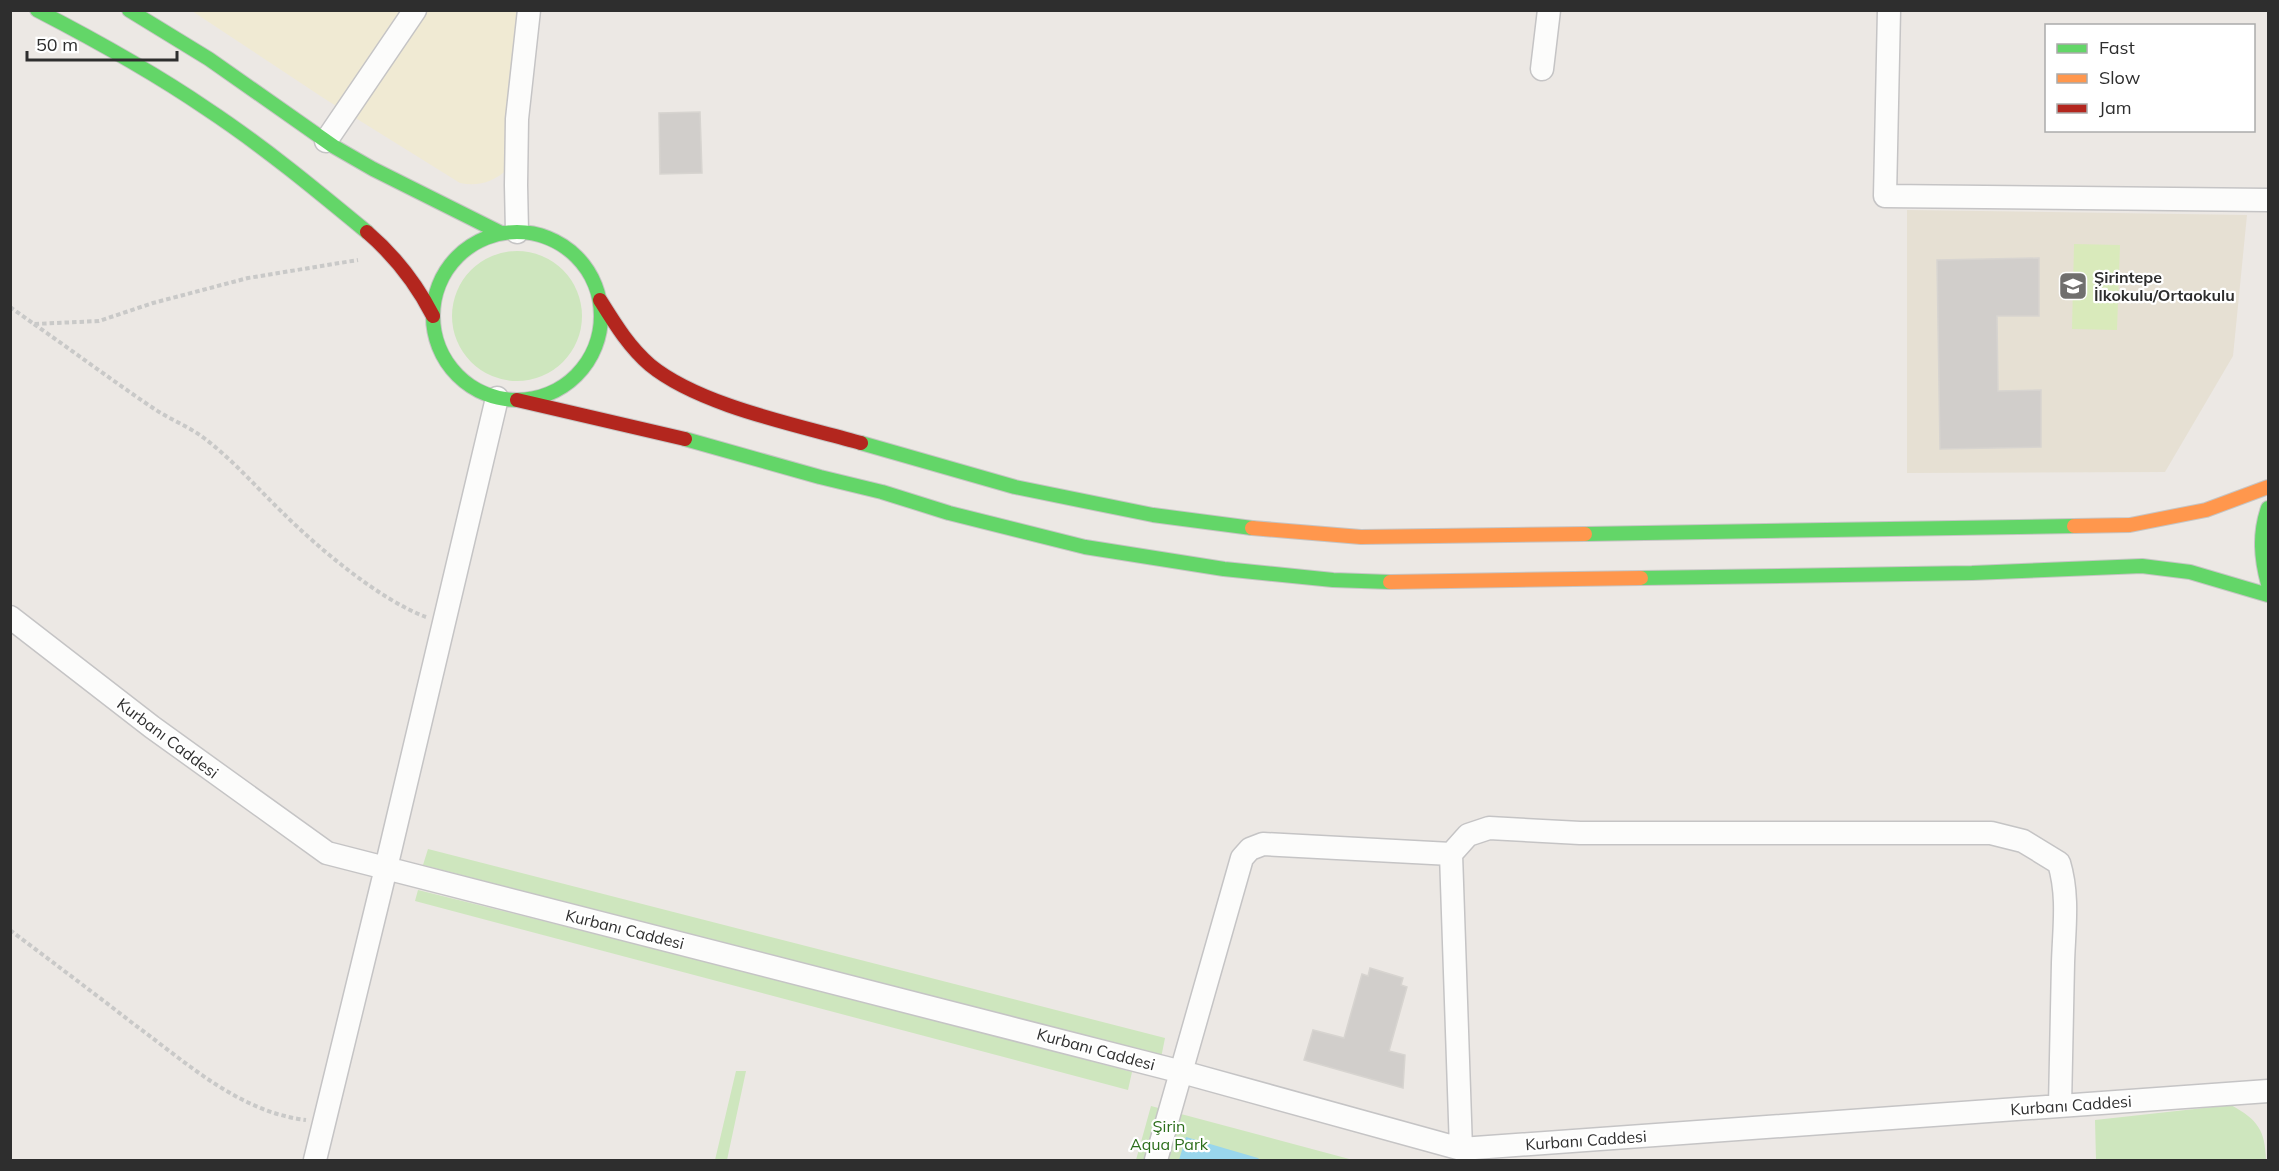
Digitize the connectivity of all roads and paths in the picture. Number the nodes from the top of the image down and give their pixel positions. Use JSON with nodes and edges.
{"nodes":[{"id":1,"x":37,"y":10,"type":"edge"},
{"id":2,"x":129,"y":10,"type":"edge"},
{"id":3,"x":415,"y":10,"type":"edge"},
{"id":4,"x":529,"y":10,"type":"edge"},
{"id":5,"x":1549,"y":10,"type":"edge"},
{"id":6,"x":1889,"y":10,"type":"edge"},
{"id":7,"x":1542,"y":69,"type":"dead end"},
{"id":8,"x":326,"y":141,"type":"junction"},
{"id":9,"x":2268,"y":200,"type":"edge"},
{"id":10,"x":509,"y":233,"type":"junction"},
{"id":11,"x":395,"y":256,"type":"junction"},
{"id":12,"x":600,"y":300,"type":"junction"},
{"id":13,"x":10,"y":307,"type":"edge"},
{"id":14,"x":433,"y":316,"type":"junction"},
{"id":15,"x":34,"y":324,"type":"junction"},
{"id":16,"x":507,"y":399,"type":"junction"},
{"id":17,"x":2268,"y":487,"type":"edge"},
{"id":18,"x":2268,"y":508,"type":"edge"},
{"id":19,"x":2268,"y":584,"type":"edge"},
{"id":20,"x":2268,"y":595,"type":"edge"},
{"id":21,"x":10,"y":617,"type":"edge"},
{"id":22,"x":444,"y":624,"type":"junction"},
{"id":23,"x":1451,"y":854,"type":"junction"},
{"id":24,"x":386,"y":868,"type":"junction"},
{"id":25,"x":10,"y":930,"type":"edge"},
{"id":26,"x":1182,"y":1072,"type":"junction"},
{"id":27,"x":2268,"y":1091,"type":"edge"},
{"id":28,"x":2060,"y":1106,"type":"junction"},
{"id":29,"x":324,"y":1123,"type":"junction"},
{"id":30,"x":1461,"y":1149,"type":"junction"},
{"id":31,"x":315,"y":1161,"type":"edge"},
{"id":32,"x":1156,"y":1161,"type":"edge"}],
"edges":[{"from":1,"to":11,"type":"highway"},
{"from":2,"to":8,"type":"highway"},
{"from":3,"to":8,"type":"street"},
{"from":4,"to":10,"type":"street"},
{"from":5,"to":7,"type":"street"},
{"from":6,"to":9,"type":"street"},
{"from":8,"to":10,"type":"highway"},
{"from":10,"to":12,"type":"highway"},
{"from":10,"to":14,"type":"highway"},
{"from":11,"to":14,"type":"highway"},
{"from":11,"to":15,"type":"path"},
{"from":12,"to":16,"type":"highway"},
{"from":12,"to":17,"type":"highway"},
{"from":13,"to":15,"type":"path"},
{"from":14,"to":16,"type":"highway"},
{"from":15,"to":22,"type":"path"},
{"from":16,"to":20,"type":"highway"},
{"from":16,"to":22,"type":"street"},
{"from":18,"to":19,"type":"highway"},
{"from":21,"to":24,"type":"street","name":"Kurbanı Caddesi"},
{"from":22,"to":24,"type":"street"},
{"from":23,"to":26,"type":"street"},
{"from":23,"to":28,"type":"street"},
{"from":23,"to":30,"type":"street"},
{"from":24,"to":26,"type":"street","name":"Kurbanı Caddesi"},
{"from":24,"to":29,"type":"street"},
{"from":25,"to":29,"type":"path"},
{"from":26,"to":30,"type":"street","name":"Kurbanı Caddesi"},
{"from":26,"to":32,"type":"street"},
{"from":27,"to":28,"type":"street","name":"Kurbanı Caddesi"},
{"from":28,"to":30,"type":"street","name":"Kurbanı Caddesi"},
{"from":29,"to":31,"type":"street"}]}
